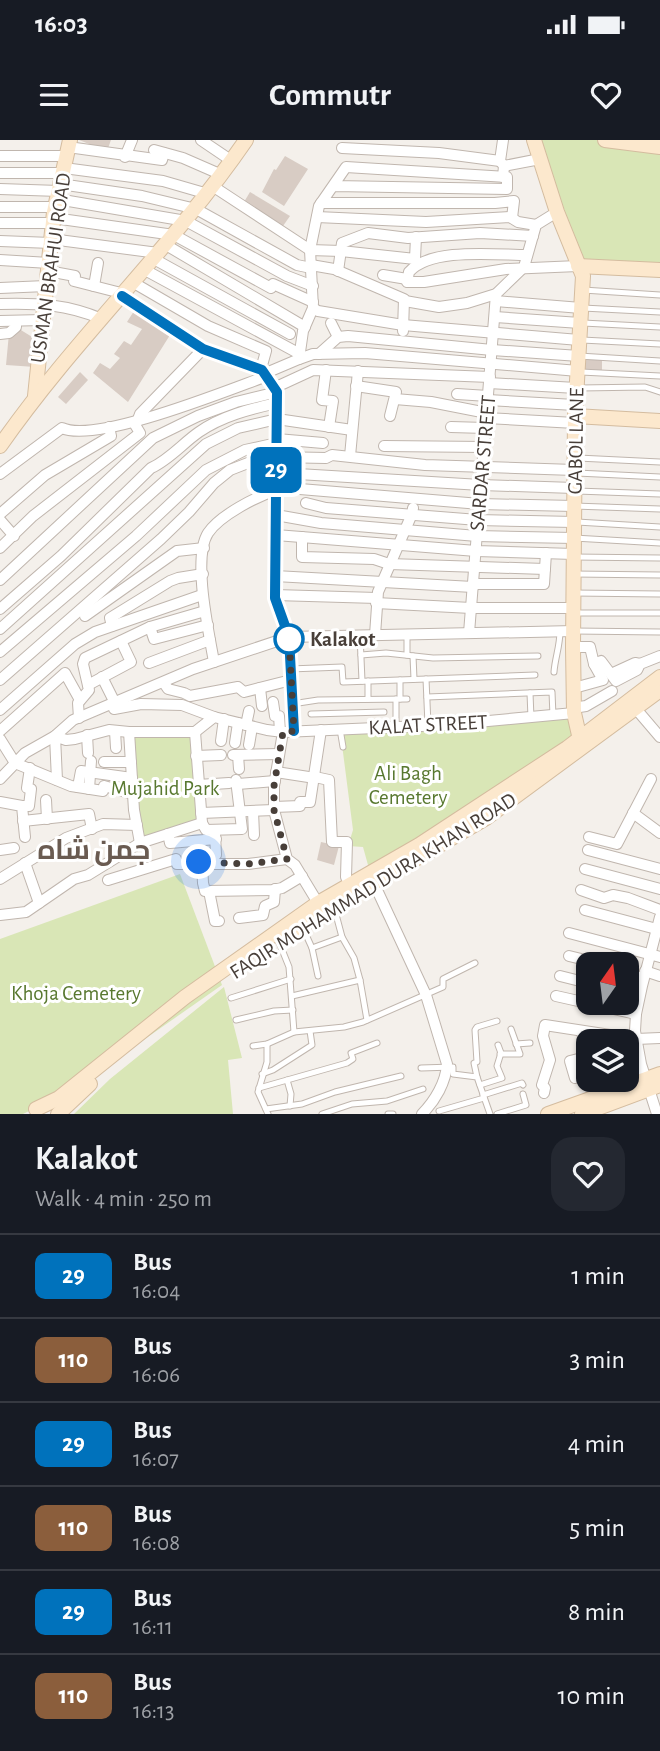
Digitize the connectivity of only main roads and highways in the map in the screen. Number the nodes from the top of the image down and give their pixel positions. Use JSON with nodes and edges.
{"nodes":[{"id":1,"x":246,"y":140,"type":"edge"},
{"id":2,"x":534,"y":140,"type":"edge"},
{"id":3,"x":610,"y":140,"type":"edge"},
{"id":4,"x":660,"y":147,"type":"edge"},
{"id":5,"x":61,"y":182,"type":"edge"},
{"id":6,"x":578,"y":266,"type":"junction"},
{"id":7,"x":660,"y":270,"type":"edge"},
{"id":8,"x":35,"y":396,"type":"junction"},
{"id":9,"x":575,"y":415,"type":"junction"},
{"id":10,"x":660,"y":421,"type":"edge"},
{"id":11,"x":0,"y":446,"type":"edge"},
{"id":12,"x":660,"y":677,"type":"edge"},
{"id":13,"x":660,"y":690,"type":"edge"},
{"id":14,"x":633,"y":705,"type":"junction"},
{"id":15,"x":581,"y":743,"type":"junction"},
{"id":16,"x":372,"y":879,"type":"junction"},
{"id":17,"x":277,"y":937,"type":"junction"},
{"id":18,"x":654,"y":1082,"type":"edge"},
{"id":19,"x":34,"y":1112,"type":"edge"},
{"id":20,"x":58,"y":1114,"type":"edge"},
{"id":21,"x":548,"y":1114,"type":"edge"},
{"id":22,"x":582,"y":1114,"type":"edge"}],
"edges":[{"from":1,"to":8,"type":"main road"},
{"from":2,"to":6,"type":"main road","name":"GABOL LANE"},
{"from":3,"to":4,"type":"main road"},
{"from":5,"to":8,"type":"main road","name":"USMAN BRAHUI ROAD"},
{"from":6,"to":7,"type":"main road"},
{"from":6,"to":9,"type":"main road","name":"GABOL LANE"},
{"from":8,"to":11,"type":"main road"},
{"from":9,"to":10,"type":"main road"},
{"from":9,"to":15,"type":"main road","name":"GABOL LANE"},
{"from":12,"to":14,"type":"main road","name":"FAQIR MOHAMMAD DURA KHAN ROAD"},
{"from":13,"to":14,"type":"main road","name":"FAQIR MOHAMMAD DURA KHAN ROAD"},
{"from":14,"to":15,"type":"main road","name":"FAQIR MOHAMMAD DURA KHAN ROAD"},
{"from":15,"to":16,"type":"main road","name":"FAQIR MOHAMMAD DURA KHAN ROAD"},
{"from":16,"to":17,"type":"main road","name":"FAQIR MOHAMMAD DURA KHAN ROAD"},
{"from":16,"to":17,"type":"main road","name":"FAQIR MOHAMMAD DURA KHAN ROAD"},
{"from":17,"to":19,"type":"main road","name":"FAQIR MOHAMMAD DURA KHAN ROAD"},
{"from":17,"to":20,"type":"main road","name":"FAQIR MOHAMMAD DURA KHAN ROAD"},
{"from":18,"to":21,"type":"main road"},
{"from":18,"to":22,"type":"main road"}]}
